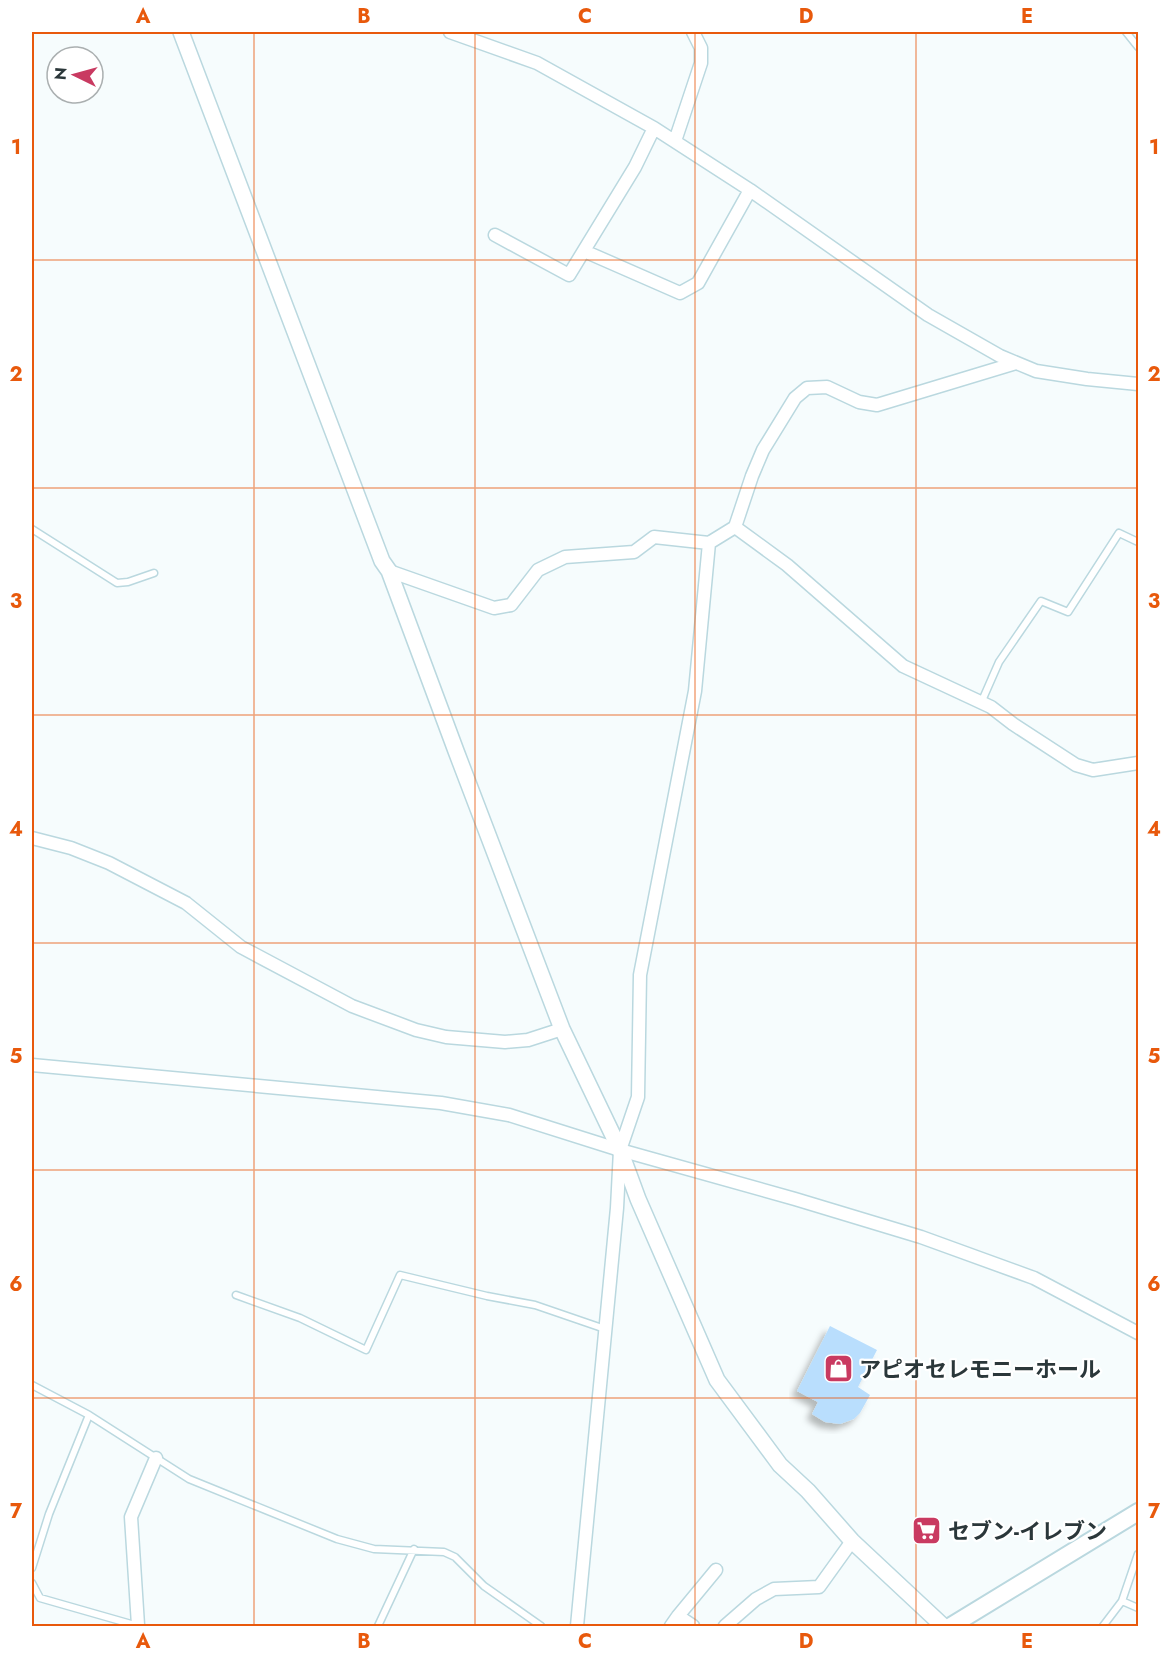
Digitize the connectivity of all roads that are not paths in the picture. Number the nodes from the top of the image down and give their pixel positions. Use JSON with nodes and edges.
{"nodes":[{"id":1,"x":181,"y":32,"type":"edge"},
{"id":2,"x":450,"y":32,"type":"edge"},
{"id":3,"x":693,"y":32,"type":"edge"},
{"id":4,"x":1126,"y":32,"type":"edge"},
{"id":5,"x":1138,"y":47,"type":"edge"},
{"id":6,"x":654,"y":128,"type":"junction"},
{"id":7,"x":675,"y":141,"type":"junction"},
{"id":8,"x":750,"y":190,"type":"junction"},
{"id":9,"x":495,"y":235,"type":"dead end"},
{"id":10,"x":584,"y":251,"type":"junction"},
{"id":11,"x":1016,"y":363,"type":"junction"},
{"id":12,"x":1138,"y":384,"type":"edge"},
{"id":13,"x":735,"y":527,"type":"junction"},
{"id":14,"x":32,"y":529,"type":"edge"},
{"id":15,"x":1138,"y":542,"type":"edge"},
{"id":16,"x":709,"y":543,"type":"junction"},
{"id":17,"x":389,"y":571,"type":"junction"},
{"id":18,"x":154,"y":573,"type":"dead end"},
{"id":19,"x":981,"y":703,"type":"junction"},
{"id":20,"x":1138,"y":763,"type":"edge"},
{"id":21,"x":32,"y":838,"type":"edge"},
{"id":22,"x":562,"y":1029,"type":"junction"},
{"id":23,"x":32,"y":1065,"type":"edge"},
{"id":24,"x":620,"y":1150,"type":"junction"},
{"id":25,"x":236,"y":1295,"type":"dead end"},
{"id":26,"x":605,"y":1329,"type":"junction"},
{"id":27,"x":1138,"y":1333,"type":"edge"},
{"id":28,"x":32,"y":1385,"type":"edge"},
{"id":29,"x":89,"y":1415,"type":"junction"},
{"id":30,"x":156,"y":1458,"type":"junction"},
{"id":31,"x":1138,"y":1512,"type":"edge"},
{"id":32,"x":852,"y":1541,"type":"junction"},
{"id":33,"x":414,"y":1549,"type":"junction"},
{"id":34,"x":1138,"y":1554,"type":"edge"},
{"id":35,"x":32,"y":1568,"type":"edge"},
{"id":36,"x":716,"y":1570,"type":"dead end"},
{"id":37,"x":32,"y":1583,"type":"edge"},
{"id":38,"x":1122,"y":1601,"type":"junction"},
{"id":39,"x":1138,"y":1608,"type":"edge"},
{"id":40,"x":675,"y":1621,"type":"edge"},
{"id":41,"x":139,"y":1626,"type":"edge"},
{"id":42,"x":378,"y":1626,"type":"edge"},
{"id":43,"x":541,"y":1626,"type":"edge"},
{"id":44,"x":576,"y":1626,"type":"edge"},
{"id":45,"x":693,"y":1626,"type":"edge"},
{"id":46,"x":725,"y":1626,"type":"edge"},
{"id":47,"x":943,"y":1626,"type":"edge"},
{"id":48,"x":951,"y":1626,"type":"edge"},
{"id":49,"x":1103,"y":1626,"type":"edge"}],
"edges":[{"from":1,"to":17,"type":"street"},
{"from":2,"to":6,"type":"street"},
{"from":3,"to":7,"type":"street"},
{"from":4,"to":5,"type":"lane"},
{"from":6,"to":7,"type":"street"},
{"from":6,"to":10,"type":"street"},
{"from":7,"to":8,"type":"street"},
{"from":8,"to":10,"type":"street"},
{"from":8,"to":11,"type":"street"},
{"from":9,"to":10,"type":"street"},
{"from":11,"to":12,"type":"street"},
{"from":11,"to":13,"type":"street"},
{"from":13,"to":16,"type":"street"},
{"from":13,"to":19,"type":"street"},
{"from":14,"to":18,"type":"lane"},
{"from":15,"to":19,"type":"lane"},
{"from":16,"to":17,"type":"street"},
{"from":16,"to":24,"type":"street"},
{"from":17,"to":22,"type":"street"},
{"from":19,"to":20,"type":"street"},
{"from":21,"to":22,"type":"street"},
{"from":22,"to":24,"type":"street"},
{"from":23,"to":24,"type":"street"},
{"from":24,"to":26,"type":"street"},
{"from":24,"to":27,"type":"street"},
{"from":24,"to":32,"type":"street"},
{"from":25,"to":26,"type":"lane"},
{"from":26,"to":44,"type":"street"},
{"from":28,"to":29,"type":"lane"},
{"from":29,"to":30,"type":"lane"},
{"from":29,"to":35,"type":"lane"},
{"from":30,"to":33,"type":"lane"},
{"from":30,"to":41,"type":"street"},
{"from":31,"to":48,"type":"main road"},
{"from":32,"to":46,"type":"street"},
{"from":32,"to":47,"type":"street"},
{"from":33,"to":42,"type":"lane"},
{"from":33,"to":43,"type":"lane"},
{"from":34,"to":38,"type":"lane"},
{"from":36,"to":40,"type":"street"},
{"from":37,"to":41,"type":"lane"},
{"from":38,"to":39,"type":"lane"},
{"from":38,"to":49,"type":"lane"},
{"from":40,"to":45,"type":"street"}]}
